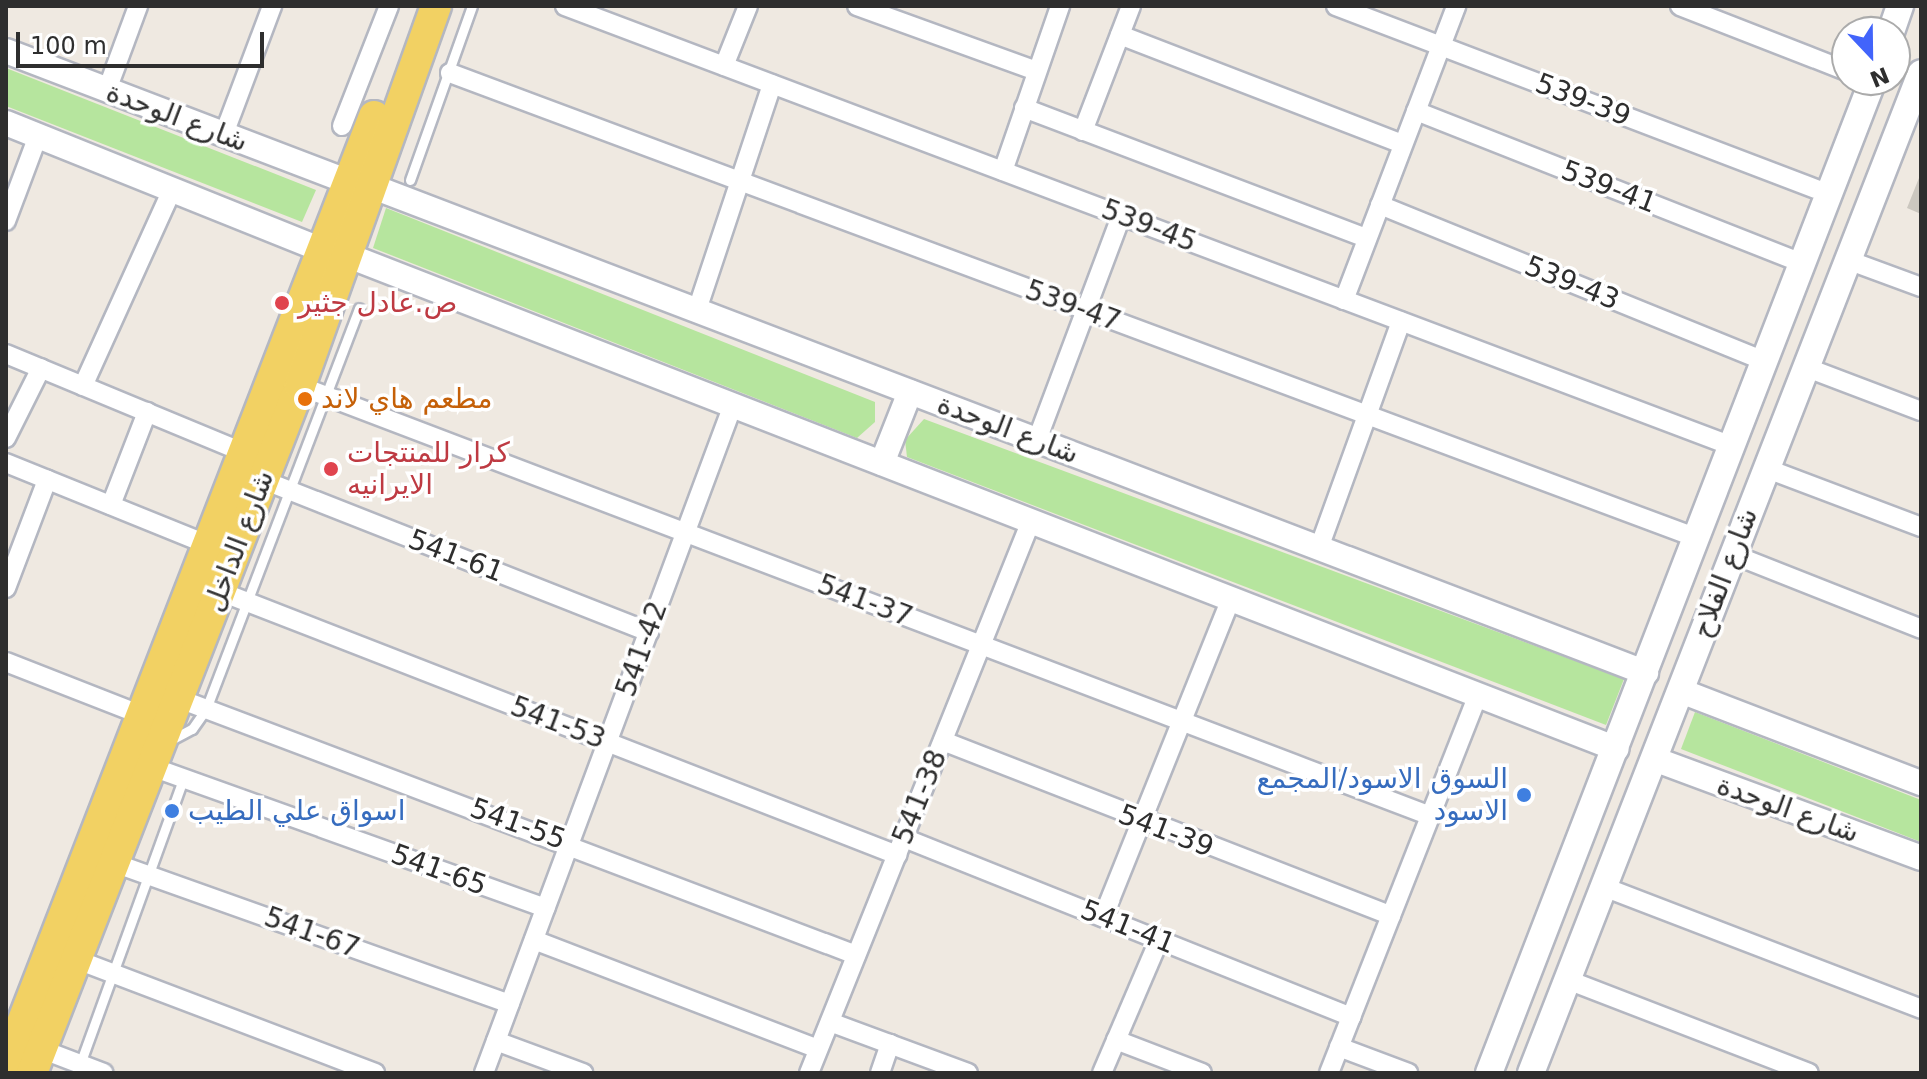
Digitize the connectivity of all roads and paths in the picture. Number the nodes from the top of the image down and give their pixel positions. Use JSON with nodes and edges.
{"nodes":[{"id":1,"x":138,"y":6,"type":"edge"},
{"id":2,"x":272,"y":6,"type":"edge"},
{"id":3,"x":389,"y":6,"type":"edge"},
{"id":4,"x":416,"y":6,"type":"edge"},
{"id":5,"x":436,"y":6,"type":"edge"},
{"id":6,"x":472,"y":6,"type":"edge"},
{"id":7,"x":565,"y":6,"type":"edge"},
{"id":8,"x":748,"y":6,"type":"edge"},
{"id":9,"x":857,"y":6,"type":"edge"},
{"id":10,"x":1060,"y":6,"type":"edge"},
{"id":11,"x":1131,"y":6,"type":"edge"},
{"id":12,"x":1336,"y":6,"type":"edge"},
{"id":13,"x":1456,"y":6,"type":"edge"},
{"id":14,"x":1680,"y":6,"type":"edge"},
{"id":15,"x":1120,"y":35,"type":"junction"},
{"id":16,"x":1441,"y":46,"type":"junction"},
{"id":17,"x":6,"y":51,"type":"edge"},
{"id":18,"x":1831,"y":65,"type":"edge"},
{"id":19,"x":724,"y":66,"type":"junction"},
{"id":20,"x":1037,"y":71,"type":"junction"},
{"id":21,"x":450,"y":73,"type":"junction"},
{"id":22,"x":1921,"y":73,"type":"edge"},
{"id":23,"x":772,"y":84,"type":"junction"},
{"id":24,"x":107,"y":90,"type":"junction"},
{"id":25,"x":1866,"y":96,"type":"edge"},
{"id":26,"x":1024,"y":108,"type":"junction"},
{"id":27,"x":1416,"y":111,"type":"junction"},
{"id":28,"x":1914,"y":115,"type":"edge"},
{"id":29,"x":6,"y":123,"type":"edge"},
{"id":30,"x":342,"y":126,"type":"dead end"},
{"id":31,"x":1083,"y":131,"type":"junction"},
{"id":32,"x":224,"y":134,"type":"junction"},
{"id":33,"x":38,"y":136,"type":"junction"},
{"id":34,"x":1403,"y":144,"type":"junction"},
{"id":35,"x":1003,"y":171,"type":"junction"},
{"id":36,"x":410,"y":180,"type":"dead end"},
{"id":37,"x":739,"y":181,"type":"junction"},
{"id":38,"x":360,"y":184,"type":"junction"},
{"id":39,"x":172,"y":190,"type":"junction"},
{"id":40,"x":1829,"y":194,"type":"junction"},
{"id":41,"x":1380,"y":205,"type":"junction"},
{"id":42,"x":1121,"y":216,"type":"junction"},
{"id":43,"x":6,"y":221,"type":"edge"},
{"id":44,"x":1367,"y":238,"type":"junction"},
{"id":45,"x":337,"y":254,"type":"junction"},
{"id":46,"x":1845,"y":259,"type":"junction"},
{"id":47,"x":1802,"y":263,"type":"junction"},
{"id":48,"x":1921,"y":287,"type":"edge"},
{"id":49,"x":1344,"y":300,"type":"junction"},
{"id":50,"x":359,"y":308,"type":"dead end"},
{"id":51,"x":697,"y":310,"type":"junction"},
{"id":52,"x":1085,"y":310,"type":"junction"},
{"id":53,"x":1401,"y":321,"type":"junction"},
{"id":54,"x":6,"y":354,"type":"edge"},
{"id":55,"x":1765,"y":361,"type":"junction"},
{"id":56,"x":1805,"y":367,"type":"junction"},
{"id":57,"x":41,"y":368,"type":"junction"},
{"id":58,"x":83,"y":386,"type":"junction"},
{"id":59,"x":313,"y":392,"type":"junction"},
{"id":60,"x":910,"y":392,"type":"junction"},
{"id":61,"x":733,"y":405,"type":"junction"},
{"id":62,"x":1921,"y":411,"type":"edge"},
{"id":63,"x":147,"y":412,"type":"junction"},
{"id":64,"x":1367,"y":415,"type":"junction"},
{"id":65,"x":6,"y":438,"type":"edge"},
{"id":66,"x":1037,"y":440,"type":"junction"},
{"id":67,"x":1732,"y":446,"type":"junction"},
{"id":68,"x":6,"y":463,"type":"edge"},
{"id":69,"x":882,"y":463,"type":"junction"},
{"id":70,"x":1765,"y":468,"type":"junction"},
{"id":71,"x":267,"y":475,"type":"junction"},
{"id":72,"x":47,"y":480,"type":"junction"},
{"id":73,"x":111,"y":505,"type":"junction"},
{"id":74,"x":1031,"y":521,"type":"junction"},
{"id":75,"x":1921,"y":527,"type":"edge"},
{"id":76,"x":685,"y":533,"type":"junction"},
{"id":77,"x":1697,"y":538,"type":"junction"},
{"id":78,"x":211,"y":546,"type":"junction"},
{"id":79,"x":1319,"y":548,"type":"junction"},
{"id":80,"x":1732,"y":554,"type":"junction"},
{"id":81,"x":6,"y":588,"type":"edge"},
{"id":82,"x":233,"y":596,"type":"junction"},
{"id":83,"x":1231,"y":599,"type":"junction"},
{"id":84,"x":1921,"y":629,"type":"edge"},
{"id":85,"x":649,"y":632,"type":"junction"},
{"id":86,"x":981,"y":646,"type":"junction"},
{"id":87,"x":6,"y":662,"type":"edge"},
{"id":88,"x":1646,"y":673,"type":"junction"},
{"id":89,"x":1681,"y":691,"type":"junction"},
{"id":90,"x":1478,"y":695,"type":"junction"},
{"id":91,"x":177,"y":698,"type":"junction"},
{"id":92,"x":206,"y":709,"type":"junction"},
{"id":93,"x":146,"y":717,"type":"junction"},
{"id":94,"x":1181,"y":721,"type":"junction"},
{"id":95,"x":943,"y":741,"type":"junction"},
{"id":96,"x":607,"y":742,"type":"junction"},
{"id":97,"x":1617,"y":749,"type":"junction"},
{"id":98,"x":156,"y":755,"type":"junction"},
{"id":99,"x":1654,"y":759,"type":"junction"},
{"id":100,"x":184,"y":776,"type":"junction"},
{"id":101,"x":1921,"y":783,"type":"edge"},
{"id":102,"x":1431,"y":816,"type":"junction"},
{"id":103,"x":1141,"y":822,"type":"junction"},
{"id":104,"x":570,"y":843,"type":"junction"},
{"id":105,"x":900,"y":846,"type":"junction"},
{"id":106,"x":1921,"y":858,"type":"edge"},
{"id":107,"x":114,"y":863,"type":"junction"},
{"id":108,"x":145,"y":874,"type":"junction"},
{"id":109,"x":1604,"y":887,"type":"junction"},
{"id":110,"x":545,"y":908,"type":"junction"},
{"id":111,"x":1391,"y":916,"type":"junction"},
{"id":112,"x":1103,"y":917,"type":"junction"},
{"id":113,"x":534,"y":940,"type":"junction"},
{"id":114,"x":1159,"y":940,"type":"junction"},
{"id":115,"x":856,"y":955,"type":"junction"},
{"id":116,"x":75,"y":959,"type":"junction"},
{"id":117,"x":110,"y":973,"type":"junction"},
{"id":118,"x":1568,"y":980,"type":"junction"},
{"id":119,"x":510,"y":1004,"type":"junction"},
{"id":120,"x":1921,"y":1009,"type":"edge"},
{"id":121,"x":1351,"y":1017,"type":"junction"},
{"id":122,"x":830,"y":1022,"type":"junction"},
{"id":123,"x":1116,"y":1040,"type":"junction"},
{"id":124,"x":496,"y":1041,"type":"junction"},
{"id":125,"x":890,"y":1044,"type":"junction"},
{"id":126,"x":1339,"y":1047,"type":"junction"},
{"id":127,"x":818,"y":1049,"type":"junction"},
{"id":128,"x":37,"y":1061,"type":"edge"},
{"id":129,"x":6,"y":1064,"type":"edge"},
{"id":130,"x":80,"y":1064,"type":"junction"},
{"id":131,"x":104,"y":1073,"type":"edge"},
{"id":132,"x":375,"y":1073,"type":"edge"},
{"id":133,"x":484,"y":1073,"type":"edge"},
{"id":134,"x":583,"y":1073,"type":"edge"},
{"id":135,"x":809,"y":1073,"type":"edge"},
{"id":136,"x":880,"y":1073,"type":"edge"},
{"id":137,"x":968,"y":1073,"type":"edge"},
{"id":138,"x":1102,"y":1073,"type":"edge"},
{"id":139,"x":1202,"y":1073,"type":"edge"},
{"id":140,"x":1329,"y":1073,"type":"edge"},
{"id":141,"x":1408,"y":1073,"type":"edge"},
{"id":142,"x":1489,"y":1073,"type":"edge"},
{"id":143,"x":1531,"y":1073,"type":"edge"},
{"id":144,"x":1809,"y":1073,"type":"edge"}],
"edges":[{"from":1,"to":24,"type":"street"},
{"from":2,"to":32,"type":"street"},
{"from":3,"to":30,"type":"street"},
{"from":4,"to":38,"type":"main road","name":"شارع الداخل"},
{"from":5,"to":38,"type":"main road","name":"شارع الداخل"},
{"from":6,"to":21,"type":"lane"},
{"from":7,"to":19,"type":"street","name":"539-45"},
{"from":8,"to":19,"type":"street"},
{"from":9,"to":20,"type":"street"},
{"from":10,"to":20,"type":"street"},
{"from":11,"to":15,"type":"street"},
{"from":12,"to":16,"type":"street","name":"539-39"},
{"from":13,"to":16,"type":"street"},
{"from":14,"to":18,"type":"street"},
{"from":15,"to":31,"type":"street"},
{"from":15,"to":34,"type":"street"},
{"from":16,"to":27,"type":"street"},
{"from":16,"to":40,"type":"street","name":"539-39"},
{"from":17,"to":24,"type":"street","name":"شارع الوحدة"},
{"from":19,"to":23,"type":"street","name":"539-45"},
{"from":20,"to":26,"type":"street"},
{"from":21,"to":36,"type":"lane"},
{"from":21,"to":37,"type":"street","name":"539-47"},
{"from":22,"to":28,"type":"main road","name":"شارع الفلاح"},
{"from":23,"to":35,"type":"street","name":"539-45"},
{"from":23,"to":37,"type":"street"},
{"from":24,"to":32,"type":"street","name":"شارع الوحدة"},
{"from":25,"to":40,"type":"main road","name":"شارع الفلاح"},
{"from":26,"to":31,"type":"street"},
{"from":26,"to":35,"type":"street"},
{"from":27,"to":34,"type":"street"},
{"from":27,"to":47,"type":"street","name":"539-41"},
{"from":28,"to":46,"type":"main road","name":"شارع الفلاح"},
{"from":29,"to":33,"type":"street"},
{"from":31,"to":44,"type":"street"},
{"from":32,"to":38,"type":"street","name":"شارع الوحدة"},
{"from":33,"to":39,"type":"street"},
{"from":33,"to":43,"type":"street"},
{"from":34,"to":41,"type":"street"},
{"from":35,"to":42,"type":"street","name":"539-45"},
{"from":37,"to":51,"type":"street"},
{"from":37,"to":52,"type":"street","name":"539-47"},
{"from":38,"to":45,"type":"main road","name":"شارع الداخل"},
{"from":38,"to":51,"type":"street","name":"شارع الوحدة"},
{"from":39,"to":45,"type":"street"},
{"from":39,"to":58,"type":"street"},
{"from":40,"to":47,"type":"main road","name":"شارع الفلاح"},
{"from":41,"to":44,"type":"street"},
{"from":41,"to":55,"type":"street","name":"539-43"},
{"from":42,"to":49,"type":"street","name":"539-45"},
{"from":42,"to":52,"type":"street"},
{"from":44,"to":49,"type":"street"},
{"from":45,"to":59,"type":"main road","name":"شارع الداخل"},
{"from":45,"to":61,"type":"street"},
{"from":45,"to":71,"type":"main road","name":"شارع الداخل"},
{"from":46,"to":48,"type":"street"},
{"from":46,"to":56,"type":"main road","name":"شارع الفلاح"},
{"from":47,"to":55,"type":"main road","name":"شارع الفلاح"},
{"from":49,"to":53,"type":"street","name":"539-45"},
{"from":50,"to":59,"type":"lane"},
{"from":51,"to":60,"type":"street","name":"شارع الوحدة"},
{"from":52,"to":64,"type":"street","name":"539-47"},
{"from":52,"to":66,"type":"street"},
{"from":53,"to":64,"type":"street"},
{"from":53,"to":67,"type":"street","name":"539-45"},
{"from":54,"to":57,"type":"street","name":"541-61"},
{"from":55,"to":67,"type":"main road","name":"شارع الفلاح"},
{"from":56,"to":62,"type":"street"},
{"from":56,"to":70,"type":"main road","name":"شارع الفلاح"},
{"from":57,"to":58,"type":"street","name":"541-61"},
{"from":57,"to":65,"type":"street"},
{"from":58,"to":63,"type":"street","name":"541-61"},
{"from":59,"to":71,"type":"main road","name":"شارع الداخل"},
{"from":59,"to":76,"type":"street","name":"541-37"},
{"from":60,"to":66,"type":"street","name":"شارع الوحدة"},
{"from":60,"to":69,"type":"street"},
{"from":61,"to":69,"type":"street"},
{"from":61,"to":76,"type":"street","name":"541-42"},
{"from":63,"to":71,"type":"street","name":"541-61"},
{"from":63,"to":73,"type":"street"},
{"from":64,"to":77,"type":"street","name":"539-47"},
{"from":64,"to":79,"type":"street"},
{"from":66,"to":79,"type":"street","name":"شارع الوحدة"},
{"from":67,"to":77,"type":"main road","name":"شارع الفلاح"},
{"from":68,"to":72,"type":"street"},
{"from":69,"to":74,"type":"street"},
{"from":70,"to":75,"type":"street"},
{"from":70,"to":80,"type":"main road","name":"شارع الفلاح"},
{"from":71,"to":78,"type":"main road","name":"شارع الداخل"},
{"from":71,"to":82,"type":"main road","name":"شارع الداخل"},
{"from":71,"to":85,"type":"street","name":"541-61"},
{"from":72,"to":73,"type":"street"},
{"from":72,"to":81,"type":"street"},
{"from":73,"to":78,"type":"street"},
{"from":74,"to":83,"type":"street"},
{"from":74,"to":86,"type":"street","name":"541-38"},
{"from":76,"to":85,"type":"street","name":"541-42"},
{"from":76,"to":86,"type":"street","name":"541-37"},
{"from":77,"to":88,"type":"main road","name":"شارع الفلاح"},
{"from":78,"to":93,"type":"main road","name":"شارع الداخل"},
{"from":79,"to":88,"type":"street","name":"شارع الوحدة"},
{"from":80,"to":84,"type":"street"},
{"from":80,"to":89,"type":"main road","name":"شارع الفلاح"},
{"from":82,"to":91,"type":"main road","name":"شارع الداخل"},
{"from":82,"to":92,"type":"lane"},
{"from":82,"to":96,"type":"street","name":"541-53"},
{"from":83,"to":90,"type":"street"},
{"from":83,"to":94,"type":"street"},
{"from":85,"to":96,"type":"street","name":"541-42"},
{"from":86,"to":94,"type":"street","name":"541-37"},
{"from":86,"to":95,"type":"street","name":"541-38"},
{"from":87,"to":93,"type":"street"},
{"from":88,"to":97,"type":"main road","name":"شارع الفلاح"},
{"from":89,"to":99,"type":"main road","name":"شارع الفلاح"},
{"from":89,"to":101,"type":"street"},
{"from":90,"to":97,"type":"street"},
{"from":90,"to":102,"type":"street"},
{"from":91,"to":92,"type":"street","name":"541-55"},
{"from":91,"to":98,"type":"main road","name":"شارع الداخل"},
{"from":92,"to":98,"type":"lane"},
{"from":92,"to":104,"type":"street","name":"541-55"},
{"from":93,"to":129,"type":"main road","name":"شارع الداخل"},
{"from":94,"to":102,"type":"street","name":"541-37"},
{"from":94,"to":103,"type":"street"},
{"from":95,"to":103,"type":"street","name":"541-39"},
{"from":95,"to":105,"type":"street","name":"541-38"},
{"from":96,"to":104,"type":"street","name":"541-42"},
{"from":96,"to":105,"type":"street","name":"541-53"},
{"from":97,"to":142,"type":"main road","name":"شارع الفلاح"},
{"from":98,"to":100,"type":"street","name":"541-65"},
{"from":98,"to":107,"type":"main road","name":"شارع الداخل"},
{"from":99,"to":106,"type":"street","name":"شارع الوحدة"},
{"from":99,"to":109,"type":"main road","name":"شارع الفلاح"},
{"from":100,"to":108,"type":"lane"},
{"from":100,"to":110,"type":"street","name":"541-65"},
{"from":102,"to":111,"type":"street"},
{"from":103,"to":111,"type":"street","name":"541-39"},
{"from":103,"to":112,"type":"street"},
{"from":104,"to":110,"type":"street","name":"541-42"},
{"from":104,"to":115,"type":"street","name":"541-55"},
{"from":105,"to":112,"type":"street","name":"541-41"},
{"from":105,"to":115,"type":"street","name":"541-38"},
{"from":107,"to":108,"type":"street","name":"541-67"},
{"from":107,"to":116,"type":"main road","name":"شارع الداخل"},
{"from":108,"to":117,"type":"lane"},
{"from":108,"to":119,"type":"street","name":"541-67"},
{"from":109,"to":118,"type":"main road","name":"شارع الفلاح"},
{"from":109,"to":120,"type":"street"},
{"from":110,"to":113,"type":"street","name":"541-42"},
{"from":111,"to":121,"type":"street"},
{"from":112,"to":114,"type":"street","name":"541-41"},
{"from":113,"to":119,"type":"street","name":"541-42"},
{"from":113,"to":127,"type":"street"},
{"from":114,"to":121,"type":"street","name":"541-41"},
{"from":114,"to":123,"type":"street"},
{"from":115,"to":122,"type":"street","name":"541-38"},
{"from":116,"to":117,"type":"street"},
{"from":116,"to":128,"type":"main road","name":"شارع الداخل"},
{"from":117,"to":130,"type":"lane"},
{"from":117,"to":132,"type":"street"},
{"from":118,"to":143,"type":"main road","name":"شارع الفلاح"},
{"from":118,"to":144,"type":"street"},
{"from":119,"to":124,"type":"street","name":"541-42"},
{"from":121,"to":126,"type":"street"},
{"from":122,"to":125,"type":"street"},
{"from":122,"to":127,"type":"street","name":"541-38"},
{"from":123,"to":138,"type":"street"},
{"from":123,"to":139,"type":"street"},
{"from":124,"to":133,"type":"street","name":"541-42"},
{"from":124,"to":134,"type":"street"},
{"from":125,"to":136,"type":"street"},
{"from":125,"to":137,"type":"street"},
{"from":126,"to":140,"type":"street"},
{"from":126,"to":141,"type":"street"},
{"from":127,"to":135,"type":"street","name":"541-38"},
{"from":128,"to":130,"type":"street"},
{"from":130,"to":131,"type":"street"}]}
